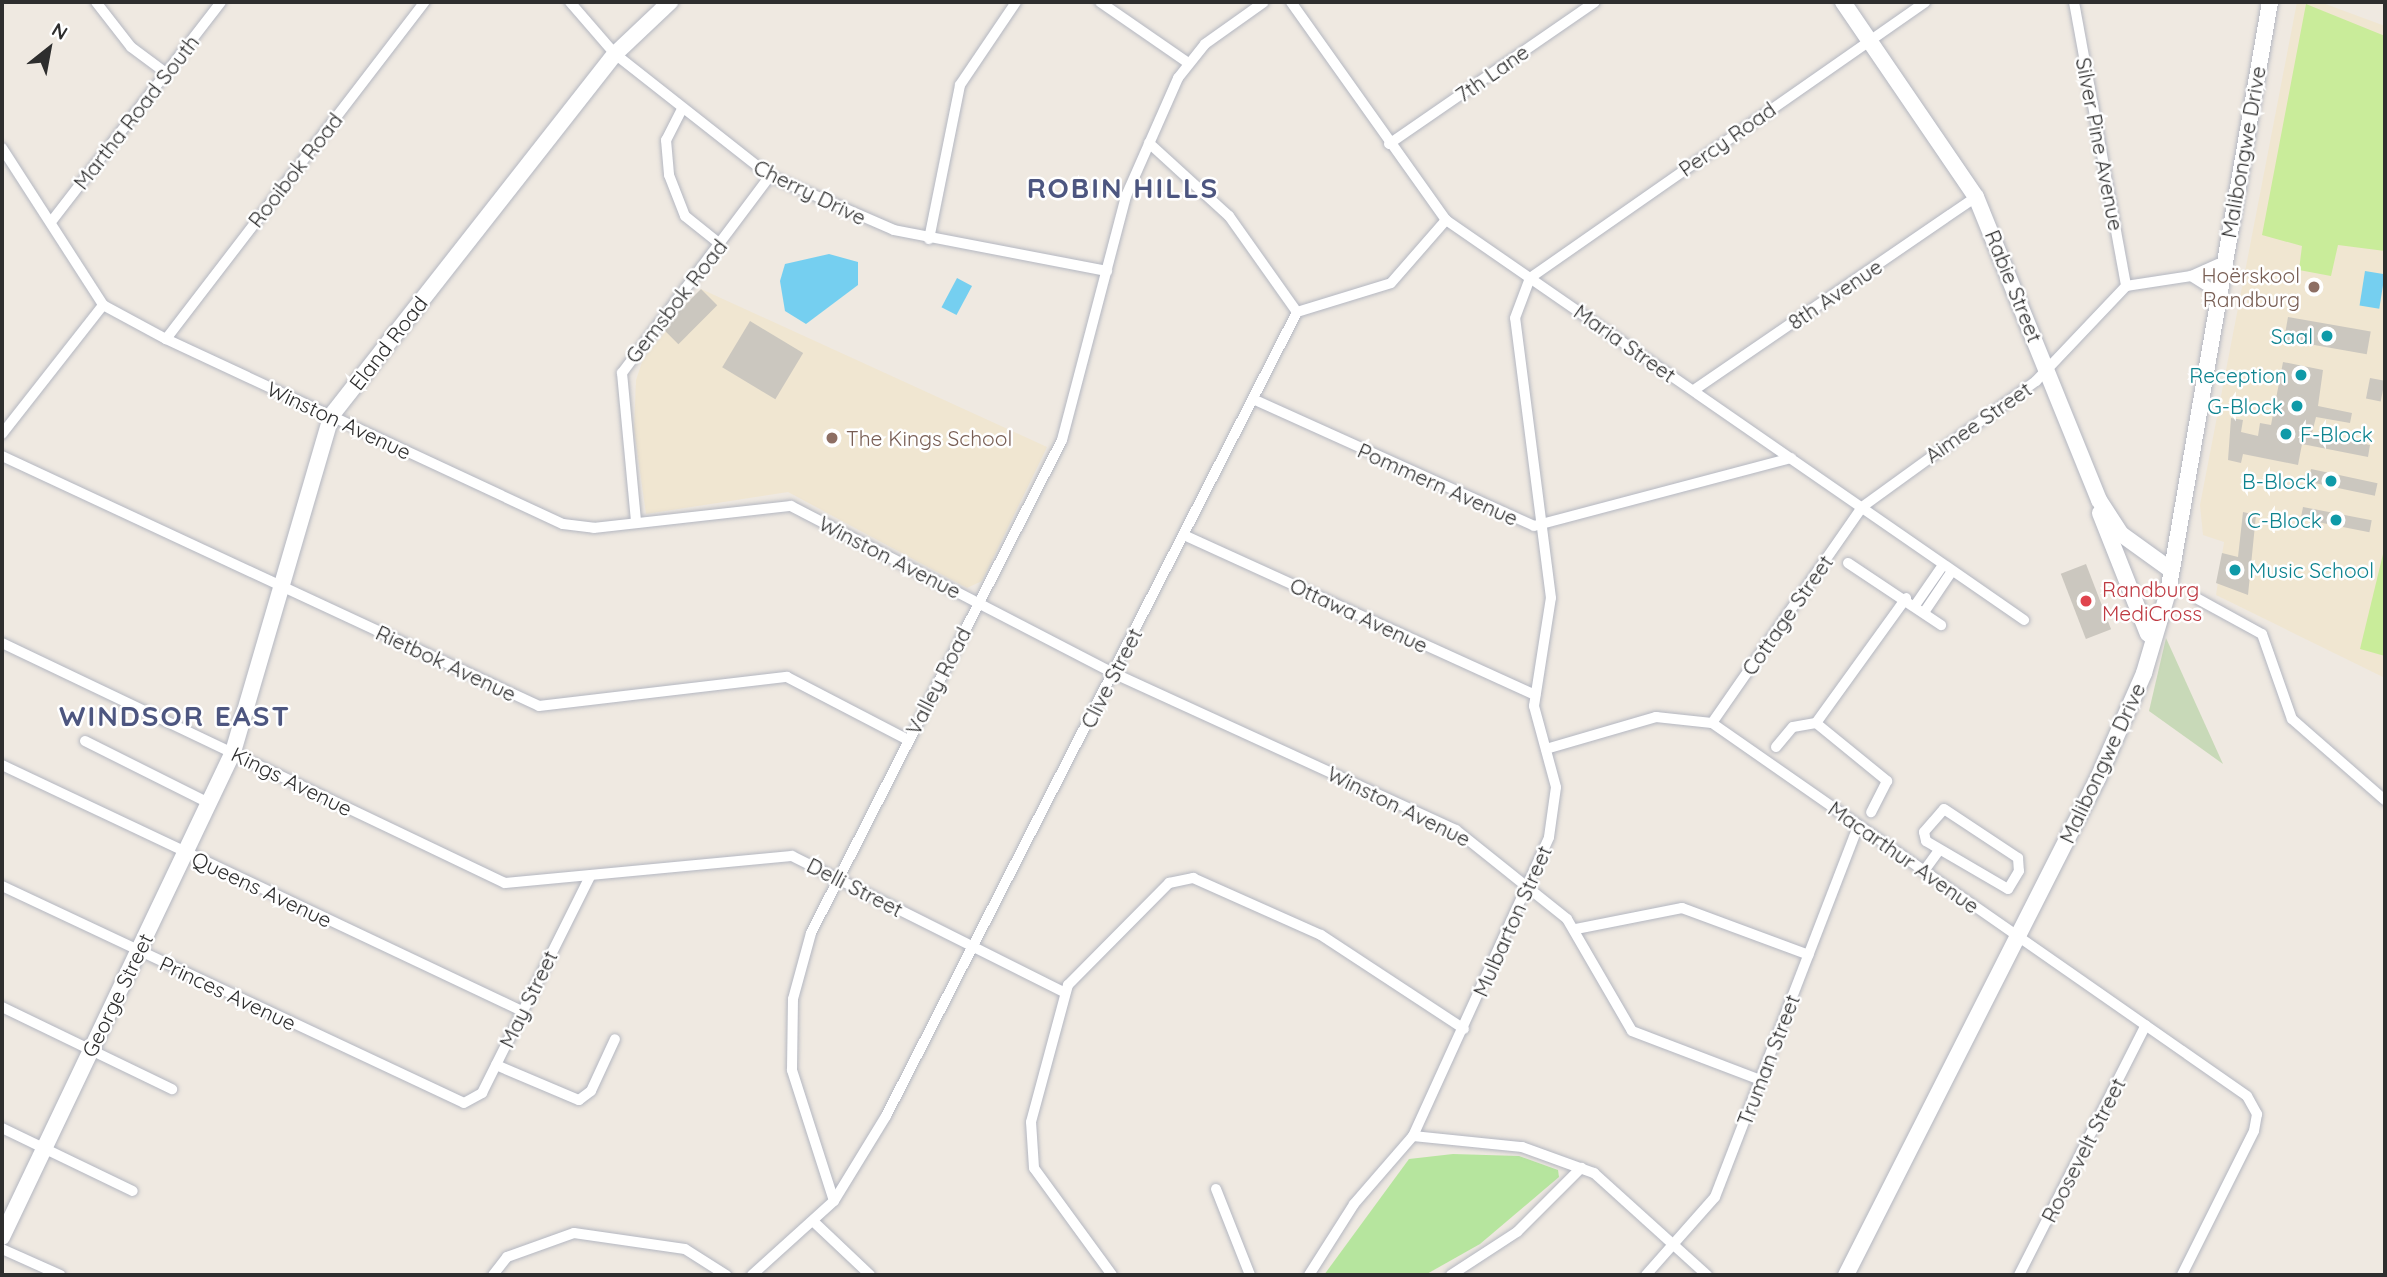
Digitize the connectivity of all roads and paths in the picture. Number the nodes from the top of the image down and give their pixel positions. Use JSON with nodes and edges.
{"nodes":[{"id":1,"x":96,"y":2,"type":"edge"},
{"id":2,"x":221,"y":2,"type":"edge"},
{"id":3,"x":425,"y":2,"type":"edge"},
{"id":4,"x":570,"y":2,"type":"edge"},
{"id":5,"x":670,"y":2,"type":"edge"},
{"id":6,"x":1016,"y":2,"type":"edge"},
{"id":7,"x":1100,"y":2,"type":"edge"},
{"id":8,"x":1264,"y":2,"type":"edge"},
{"id":9,"x":1291,"y":2,"type":"edge"},
{"id":10,"x":1595,"y":2,"type":"edge"},
{"id":11,"x":1843,"y":2,"type":"edge"},
{"id":12,"x":1925,"y":2,"type":"edge"},
{"id":13,"x":2074,"y":2,"type":"edge"},
{"id":14,"x":2261,"y":2,"type":"edge"},
{"id":15,"x":2270,"y":2,"type":"edge"},
{"id":16,"x":1869,"y":40,"type":"junction"},
{"id":17,"x":615,"y":54,"type":"junction"},
{"id":18,"x":1187,"y":62,"type":"junction"},
{"id":19,"x":166,"y":74,"type":"junction"},
{"id":20,"x":682,"y":109,"type":"junction"},
{"id":21,"x":1149,"y":143,"type":"junction"},
{"id":22,"x":1389,"y":144,"type":"junction"},
{"id":23,"x":2,"y":148,"type":"edge"},
{"id":24,"x":771,"y":176,"type":"junction"},
{"id":25,"x":1976,"y":197,"type":"junction"},
{"id":26,"x":1446,"y":220,"type":"junction"},
{"id":27,"x":51,"y":222,"type":"junction"},
{"id":28,"x":929,"y":239,"type":"junction"},
{"id":29,"x":720,"y":244,"type":"junction"},
{"id":30,"x":2218,"y":264,"type":"junction"},
{"id":31,"x":1107,"y":271,"type":"junction"},
{"id":32,"x":2191,"y":276,"type":"junction"},
{"id":33,"x":1530,"y":278,"type":"junction"},
{"id":34,"x":2126,"y":286,"type":"junction"},
{"id":35,"x":2213,"y":290,"type":"junction"},
{"id":36,"x":103,"y":305,"type":"junction"},
{"id":37,"x":1297,"y":312,"type":"junction"},
{"id":38,"x":166,"y":339,"type":"junction"},
{"id":39,"x":2047,"y":369,"type":"junction"},
{"id":40,"x":1693,"y":390,"type":"junction"},
{"id":41,"x":1253,"y":399,"type":"junction"},
{"id":42,"x":331,"y":416,"type":"junction"},
{"id":43,"x":2,"y":434,"type":"edge"},
{"id":44,"x":2,"y":456,"type":"edge"},
{"id":45,"x":1791,"y":458,"type":"junction"},
{"id":46,"x":2099,"y":500,"type":"junction"},
{"id":47,"x":1862,"y":507,"type":"junction"},
{"id":48,"x":636,"y":521,"type":"junction"},
{"id":49,"x":1541,"y":527,"type":"junction"},
{"id":50,"x":1184,"y":536,"type":"junction"},
{"id":51,"x":1848,"y":563,"type":"dead end"},
{"id":52,"x":2168,"y":567,"type":"junction"},
{"id":53,"x":1947,"y":568,"type":"junction"},
{"id":54,"x":279,"y":588,"type":"junction"},
{"id":55,"x":1906,"y":598,"type":"junction"},
{"id":56,"x":2198,"y":598,"type":"dead end"},
{"id":57,"x":979,"y":603,"type":"junction"},
{"id":58,"x":1920,"y":608,"type":"junction"},
{"id":59,"x":2024,"y":620,"type":"dead end"},
{"id":60,"x":1941,"y":625,"type":"dead end"},
{"id":61,"x":2148,"y":634,"type":"junction"},
{"id":62,"x":2,"y":643,"type":"edge"},
{"id":63,"x":1113,"y":673,"type":"junction"},
{"id":64,"x":1535,"y":695,"type":"junction"},
{"id":65,"x":1712,"y":723,"type":"junction"},
{"id":66,"x":1816,"y":723,"type":"junction"},
{"id":67,"x":908,"y":740,"type":"junction"},
{"id":68,"x":85,"y":741,"type":"dead end"},
{"id":69,"x":1776,"y":747,"type":"dead end"},
{"id":70,"x":1545,"y":748,"type":"junction"},
{"id":71,"x":233,"y":752,"type":"junction"},
{"id":72,"x":2,"y":765,"type":"edge"},
{"id":73,"x":2385,"y":800,"type":"edge"},
{"id":74,"x":209,"y":803,"type":"junction"},
{"id":75,"x":1871,"y":812,"type":"dead end"},
{"id":76,"x":1858,"y":826,"type":"junction"},
{"id":77,"x":1939,"y":850,"type":"junction"},
{"id":78,"x":185,"y":852,"type":"junction"},
{"id":79,"x":1924,"y":871,"type":"junction"},
{"id":80,"x":590,"y":876,"type":"junction"},
{"id":81,"x":838,"y":877,"type":"junction"},
{"id":82,"x":505,"y":883,"type":"joint"},
{"id":83,"x":2,"y":886,"type":"edge"},
{"id":84,"x":1529,"y":886,"type":"junction"},
{"id":85,"x":1576,"y":929,"type":"junction"},
{"id":86,"x":2015,"y":934,"type":"junction"},
{"id":87,"x":972,"y":946,"type":"junction"},
{"id":88,"x":139,"y":951,"type":"junction"},
{"id":89,"x":1809,"y":954,"type":"junction"},
{"id":90,"x":1064,"y":992,"type":"junction"},
{"id":91,"x":2,"y":1007,"type":"edge"},
{"id":92,"x":522,"y":1012,"type":"junction"},
{"id":93,"x":2146,"y":1025,"type":"junction"},
{"id":94,"x":1464,"y":1029,"type":"junction"},
{"id":95,"x":615,"y":1039,"type":"dead end"},
{"id":96,"x":91,"y":1049,"type":"junction"},
{"id":97,"x":496,"y":1065,"type":"junction"},
{"id":98,"x":1760,"y":1080,"type":"junction"},
{"id":99,"x":172,"y":1089,"type":"dead end"},
{"id":100,"x":454,"y":1101,"type":"joint"},
{"id":101,"x":2,"y":1128,"type":"edge"},
{"id":102,"x":1413,"y":1136,"type":"junction"},
{"id":103,"x":44,"y":1148,"type":"junction"},
{"id":104,"x":1581,"y":1168,"type":"junction"},
{"id":105,"x":1216,"y":1189,"type":"dead end"},
{"id":106,"x":133,"y":1191,"type":"dead end"},
{"id":107,"x":834,"y":1201,"type":"junction"},
{"id":108,"x":814,"y":1222,"type":"junction"},
{"id":109,"x":2,"y":1237,"type":"edge"},
{"id":110,"x":1674,"y":1245,"type":"junction"},
{"id":111,"x":2,"y":1249,"type":"edge"},
{"id":112,"x":60,"y":1275,"type":"edge"},
{"id":113,"x":493,"y":1275,"type":"edge"},
{"id":114,"x":726,"y":1275,"type":"edge"},
{"id":115,"x":752,"y":1275,"type":"edge"},
{"id":116,"x":870,"y":1275,"type":"edge"},
{"id":117,"x":1112,"y":1275,"type":"edge"},
{"id":118,"x":1250,"y":1275,"type":"edge"},
{"id":119,"x":1309,"y":1275,"type":"edge"},
{"id":120,"x":1451,"y":1275,"type":"edge"},
{"id":121,"x":1646,"y":1275,"type":"edge"},
{"id":122,"x":1707,"y":1275,"type":"edge"},
{"id":123,"x":1838,"y":1275,"type":"edge"},
{"id":124,"x":1846,"y":1275,"type":"edge"},
{"id":125,"x":2020,"y":1275,"type":"edge"},
{"id":126,"x":2182,"y":1275,"type":"edge"}],
"edges":[{"from":1,"to":19,"type":"street"},
{"from":2,"to":19,"type":"street","name":"Martha Road South"},
{"from":3,"to":38,"type":"street","name":"Rooibok Road"},
{"from":4,"to":17,"type":"street","name":"Cherry Drive"},
{"from":5,"to":17,"type":"main road","name":"Eland Road"},
{"from":6,"to":28,"type":"street"},
{"from":7,"to":18,"type":"street"},
{"from":8,"to":18,"type":"street"},
{"from":9,"to":22,"type":"street","name":"Maria Street"},
{"from":10,"to":22,"type":"street","name":"7th Lane"},
{"from":11,"to":16,"type":"main road","name":"Rabie Street"},
{"from":12,"to":16,"type":"street","name":"Percy Road"},
{"from":13,"to":34,"type":"street","name":"Silver Pine Avenue"},
{"from":14,"to":30,"type":"main road","name":"Malibongwe Drive"},
{"from":15,"to":52,"type":"main road","name":"Malibongwe Drive"},
{"from":16,"to":25,"type":"main road","name":"Rabie Street"},
{"from":16,"to":33,"type":"street","name":"Percy Road"},
{"from":17,"to":20,"type":"street","name":"Cherry Drive"},
{"from":17,"to":42,"type":"main road","name":"Eland Road"},
{"from":18,"to":21,"type":"street","name":"Valley Road"},
{"from":19,"to":27,"type":"street","name":"Martha Road South"},
{"from":20,"to":24,"type":"street","name":"Cherry Drive"},
{"from":20,"to":29,"type":"street"},
{"from":21,"to":31,"type":"street","name":"Valley Road"},
{"from":21,"to":37,"type":"street"},
{"from":22,"to":26,"type":"street","name":"Maria Street"},
{"from":23,"to":27,"type":"street","name":"Winston Avenue"},
{"from":24,"to":28,"type":"street","name":"Cherry Drive"},
{"from":24,"to":29,"type":"street","name":"Gemsbok Road"},
{"from":25,"to":39,"type":"main road","name":"Rabie Street"},
{"from":25,"to":40,"type":"street","name":"8th Avenue"},
{"from":26,"to":33,"type":"street","name":"Maria Street"},
{"from":26,"to":37,"type":"street"},
{"from":27,"to":36,"type":"street","name":"Winston Avenue"},
{"from":28,"to":31,"type":"street","name":"Cherry Drive"},
{"from":29,"to":48,"type":"street","name":"Gemsbok Road"},
{"from":30,"to":32,"type":"street"},
{"from":30,"to":35,"type":"main road","name":"Malibongwe Drive"},
{"from":31,"to":57,"type":"street","name":"Valley Road"},
{"from":32,"to":34,"type":"street"},
{"from":32,"to":35,"type":"street"},
{"from":33,"to":40,"type":"street","name":"Maria Street"},
{"from":33,"to":49,"type":"street","name":"Mulbarton Street"},
{"from":34,"to":39,"type":"street","name":"Aimee Street"},
{"from":35,"to":52,"type":"main road","name":"Malibongwe Drive"},
{"from":36,"to":38,"type":"street","name":"Winston Avenue"},
{"from":36,"to":43,"type":"street"},
{"from":37,"to":41,"type":"street","name":"Clive Street"},
{"from":38,"to":42,"type":"street","name":"Winston Avenue"},
{"from":39,"to":46,"type":"main road","name":"Rabie Street"},
{"from":39,"to":47,"type":"street","name":"Aimee Street"},
{"from":40,"to":45,"type":"street","name":"Maria Street"},
{"from":41,"to":49,"type":"street","name":"Pommern Avenue"},
{"from":41,"to":50,"type":"street","name":"Clive Street"},
{"from":42,"to":48,"type":"street","name":"Winston Avenue"},
{"from":42,"to":54,"type":"main road","name":"Eland Road"},
{"from":44,"to":54,"type":"street","name":"Rietbok Avenue"},
{"from":45,"to":47,"type":"street","name":"Maria Street"},
{"from":45,"to":49,"type":"street","name":"Pommern Avenue"},
{"from":46,"to":52,"type":"main road","name":"Rabie Street"},
{"from":46,"to":61,"type":"main road"},
{"from":47,"to":53,"type":"street","name":"Maria Street"},
{"from":47,"to":65,"type":"street","name":"Cottage Street"},
{"from":48,"to":57,"type":"street","name":"Winston Avenue"},
{"from":49,"to":64,"type":"street","name":"Mulbarton Street"},
{"from":50,"to":63,"type":"street","name":"Clive Street"},
{"from":50,"to":64,"type":"street","name":"Ottawa Avenue"},
{"from":51,"to":55,"type":"street"},
{"from":52,"to":61,"type":"main road","name":"Malibongwe Drive"},
{"from":52,"to":86,"type":"main road","name":"Malibongwe Drive"},
{"from":53,"to":58,"type":"street"},
{"from":53,"to":59,"type":"street","name":"Maria Street"},
{"from":54,"to":67,"type":"street","name":"Rietbok Avenue"},
{"from":54,"to":71,"type":"main road","name":"Eland Road"},
{"from":55,"to":58,"type":"street"},
{"from":55,"to":66,"type":"street"},
{"from":56,"to":73,"type":"street"},
{"from":57,"to":63,"type":"street","name":"Winston Avenue"},
{"from":57,"to":67,"type":"street","name":"Valley Road"},
{"from":58,"to":60,"type":"street"},
{"from":61,"to":86,"type":"main road","name":"Malibongwe Drive"},
{"from":62,"to":71,"type":"street","name":"Kings Avenue"},
{"from":63,"to":84,"type":"street","name":"Winston Avenue"},
{"from":63,"to":87,"type":"street","name":"Clive Street"},
{"from":64,"to":70,"type":"street","name":"Mulbarton Street"},
{"from":65,"to":70,"type":"street","name":"Macarthur Avenue"},
{"from":65,"to":76,"type":"street","name":"Macarthur Avenue"},
{"from":66,"to":69,"type":"street"},
{"from":66,"to":75,"type":"street"},
{"from":67,"to":81,"type":"street","name":"Valley Road"},
{"from":68,"to":74,"type":"street"},
{"from":70,"to":84,"type":"street","name":"Mulbarton Street"},
{"from":71,"to":74,"type":"main road","name":"George Street"},
{"from":71,"to":82,"type":"street","name":"Kings Avenue"},
{"from":72,"to":78,"type":"street","name":"Queens Avenue"},
{"from":74,"to":78,"type":"main road","name":"George Street"},
{"from":76,"to":79,"type":"street","name":"Macarthur Avenue"},
{"from":76,"to":89,"type":"street","name":"Truman Street"},
{"from":77,"to":77,"type":"street"},
{"from":77,"to":79,"type":"street"},
{"from":78,"to":88,"type":"main road","name":"George Street"},
{"from":78,"to":92,"type":"street","name":"Queens Avenue"},
{"from":79,"to":86,"type":"street","name":"Macarthur Avenue"},
{"from":80,"to":81,"type":"street","name":"Delli Street"},
{"from":80,"to":82,"type":"street","name":"Delli Street"},
{"from":80,"to":92,"type":"street","name":"May Street"},
{"from":81,"to":87,"type":"street","name":"Delli Street"},
{"from":81,"to":107,"type":"street","name":"Valley Road"},
{"from":83,"to":88,"type":"street","name":"Princes Avenue"},
{"from":84,"to":85,"type":"street","name":"Winston Avenue"},
{"from":84,"to":94,"type":"street","name":"Mulbarton Street"},
{"from":85,"to":89,"type":"street"},
{"from":85,"to":98,"type":"street","name":"Winston Avenue"},
{"from":86,"to":93,"type":"street","name":"Macarthur Avenue"},
{"from":86,"to":123,"type":"main road","name":"Malibongwe Drive"},
{"from":86,"to":124,"type":"main road","name":"Malibongwe Drive"},
{"from":87,"to":90,"type":"street","name":"Delli Street"},
{"from":87,"to":107,"type":"street","name":"Clive Street"},
{"from":88,"to":96,"type":"main road","name":"George Street"},
{"from":88,"to":100,"type":"street","name":"Princes Avenue"},
{"from":89,"to":98,"type":"street","name":"Truman Street"},
{"from":90,"to":94,"type":"street"},
{"from":90,"to":117,"type":"street"},
{"from":91,"to":96,"type":"street"},
{"from":92,"to":97,"type":"street","name":"May Street"},
{"from":93,"to":125,"type":"street","name":"Roosevelt Street"},
{"from":93,"to":126,"type":"street","name":"Macarthur Avenue"},
{"from":94,"to":102,"type":"street","name":"Mulbarton Street"},
{"from":95,"to":97,"type":"street"},
{"from":96,"to":99,"type":"street"},
{"from":96,"to":103,"type":"main road","name":"George Street"},
{"from":97,"to":100,"type":"street","name":"May Street"},
{"from":98,"to":110,"type":"street","name":"Truman Street"},
{"from":101,"to":103,"type":"street"},
{"from":102,"to":104,"type":"street"},
{"from":102,"to":119,"type":"street","name":"Mulbarton Street"},
{"from":103,"to":106,"type":"street"},
{"from":103,"to":109,"type":"main road","name":"George Street"},
{"from":104,"to":110,"type":"street"},
{"from":104,"to":120,"type":"street"},
{"from":105,"to":118,"type":"street"},
{"from":107,"to":108,"type":"street"},
{"from":108,"to":115,"type":"street"},
{"from":108,"to":116,"type":"street"},
{"from":110,"to":121,"type":"street","name":"Truman Street"},
{"from":110,"to":122,"type":"street"},
{"from":111,"to":112,"type":"street"},
{"from":113,"to":114,"type":"street"}]}
